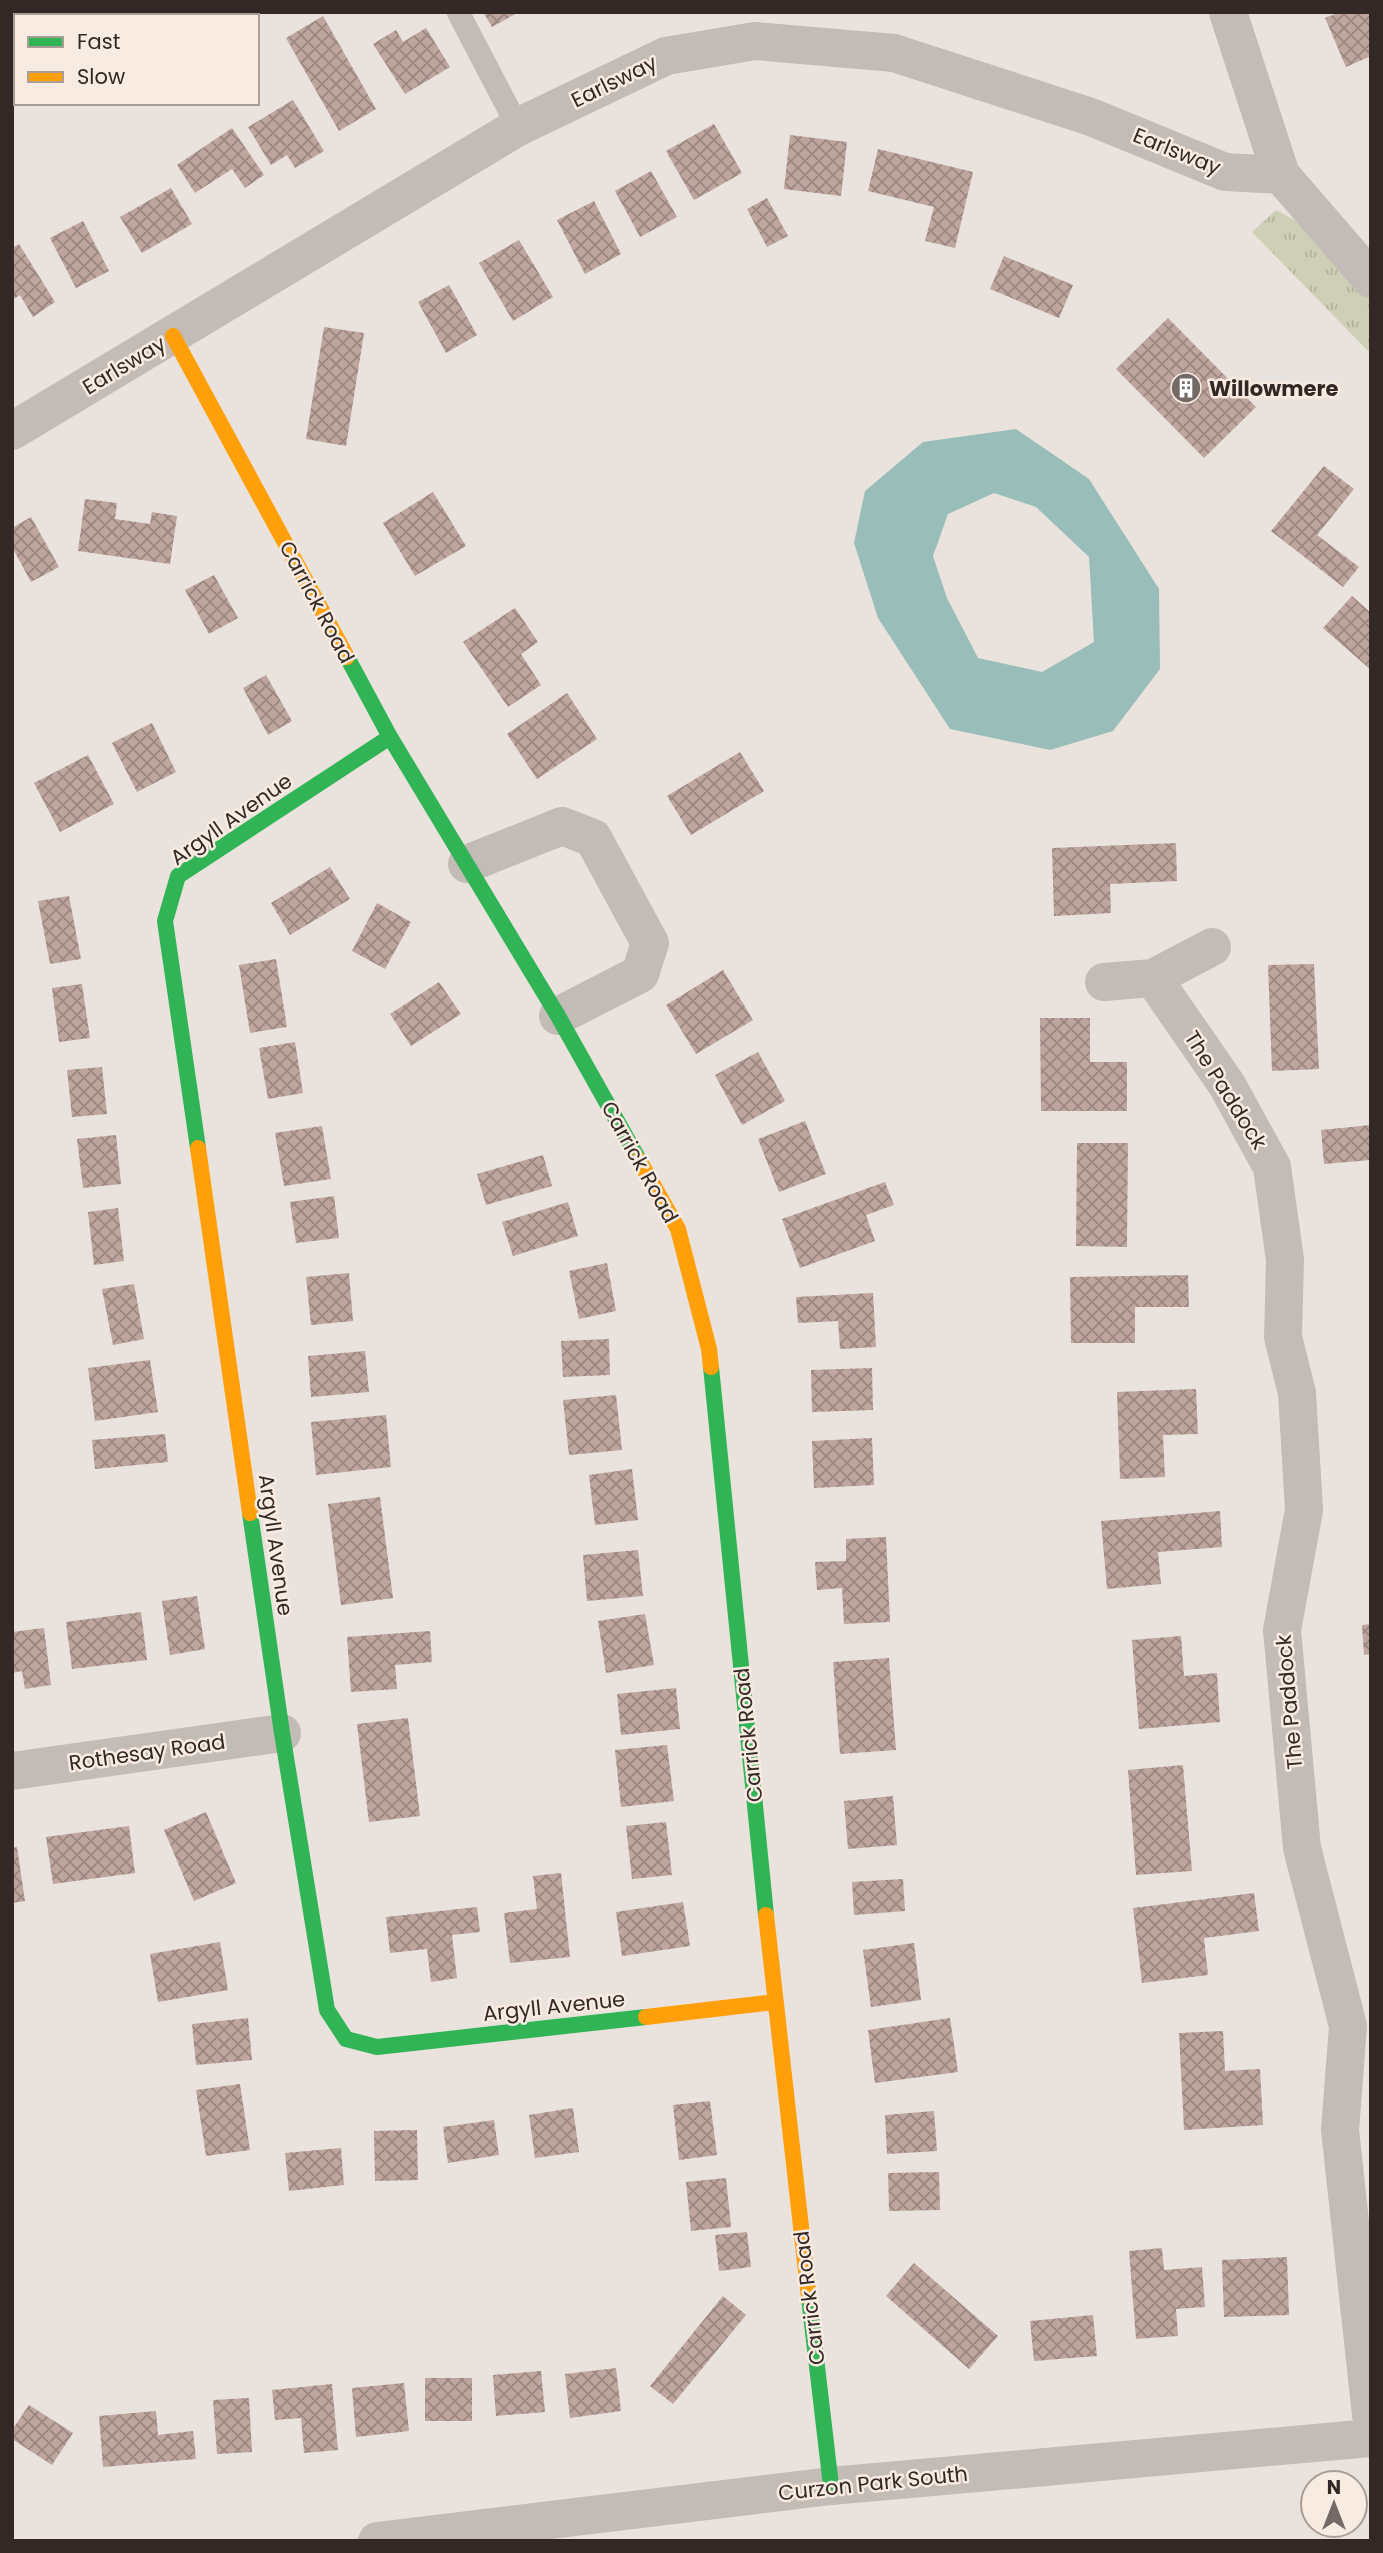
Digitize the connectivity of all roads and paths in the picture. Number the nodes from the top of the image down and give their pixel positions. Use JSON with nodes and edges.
{"nodes":[{"id":1,"x":458,"y":12,"type":"edge"},
{"id":2,"x":1228,"y":12,"type":"edge"},
{"id":3,"x":518,"y":127,"type":"junction"},
{"id":4,"x":1282,"y":174,"type":"junction"},
{"id":5,"x":1371,"y":279,"type":"edge"},
{"id":6,"x":173,"y":336,"type":"junction"},
{"id":7,"x":12,"y":431,"type":"edge"},
{"id":8,"x":390,"y":737,"type":"junction"},
{"id":9,"x":467,"y":864,"type":"junction"},
{"id":10,"x":1212,"y":947,"type":"dead end"},
{"id":11,"x":1153,"y":978,"type":"junction"},
{"id":12,"x":1104,"y":982,"type":"dead end"},
{"id":13,"x":558,"y":1016,"type":"junction"},
{"id":14,"x":282,"y":1733,"type":"junction"},
{"id":15,"x":12,"y":1771,"type":"edge"},
{"id":16,"x":775,"y":2002,"type":"junction"},
{"id":17,"x":1371,"y":2415,"type":"edge"},
{"id":18,"x":1371,"y":2438,"type":"edge"},
{"id":19,"x":831,"y":2486,"type":"junction"},
{"id":20,"x":377,"y":2541,"type":"edge"}],
"edges":[{"from":1,"to":3,"type":"lane"},
{"from":2,"to":4,"type":"street"},
{"from":3,"to":4,"type":"street","name":"Earlsway"},
{"from":3,"to":6,"type":"street","name":"Earlsway"},
{"from":4,"to":5,"type":"street"},
{"from":6,"to":7,"type":"street","name":"Earlsway"},
{"from":6,"to":8,"type":"street","name":"Carrick Road"},
{"from":8,"to":9,"type":"street","name":"Carrick Road"},
{"from":8,"to":14,"type":"street","name":"Argyll Avenue"},
{"from":9,"to":13,"type":"street","name":"Carrick Road"},
{"from":9,"to":13,"type":"street"},
{"from":10,"to":11,"type":"street"},
{"from":11,"to":12,"type":"street"},
{"from":11,"to":17,"type":"street","name":"The Paddock"},
{"from":13,"to":16,"type":"street","name":"Carrick Road"},
{"from":14,"to":15,"type":"street","name":"Rothesay Road"},
{"from":14,"to":16,"type":"street","name":"Argyll Avenue"},
{"from":16,"to":19,"type":"street","name":"Carrick Road"},
{"from":18,"to":19,"type":"street","name":"Curzon Park South"},
{"from":19,"to":20,"type":"street","name":"Curzon Park South"}]}
